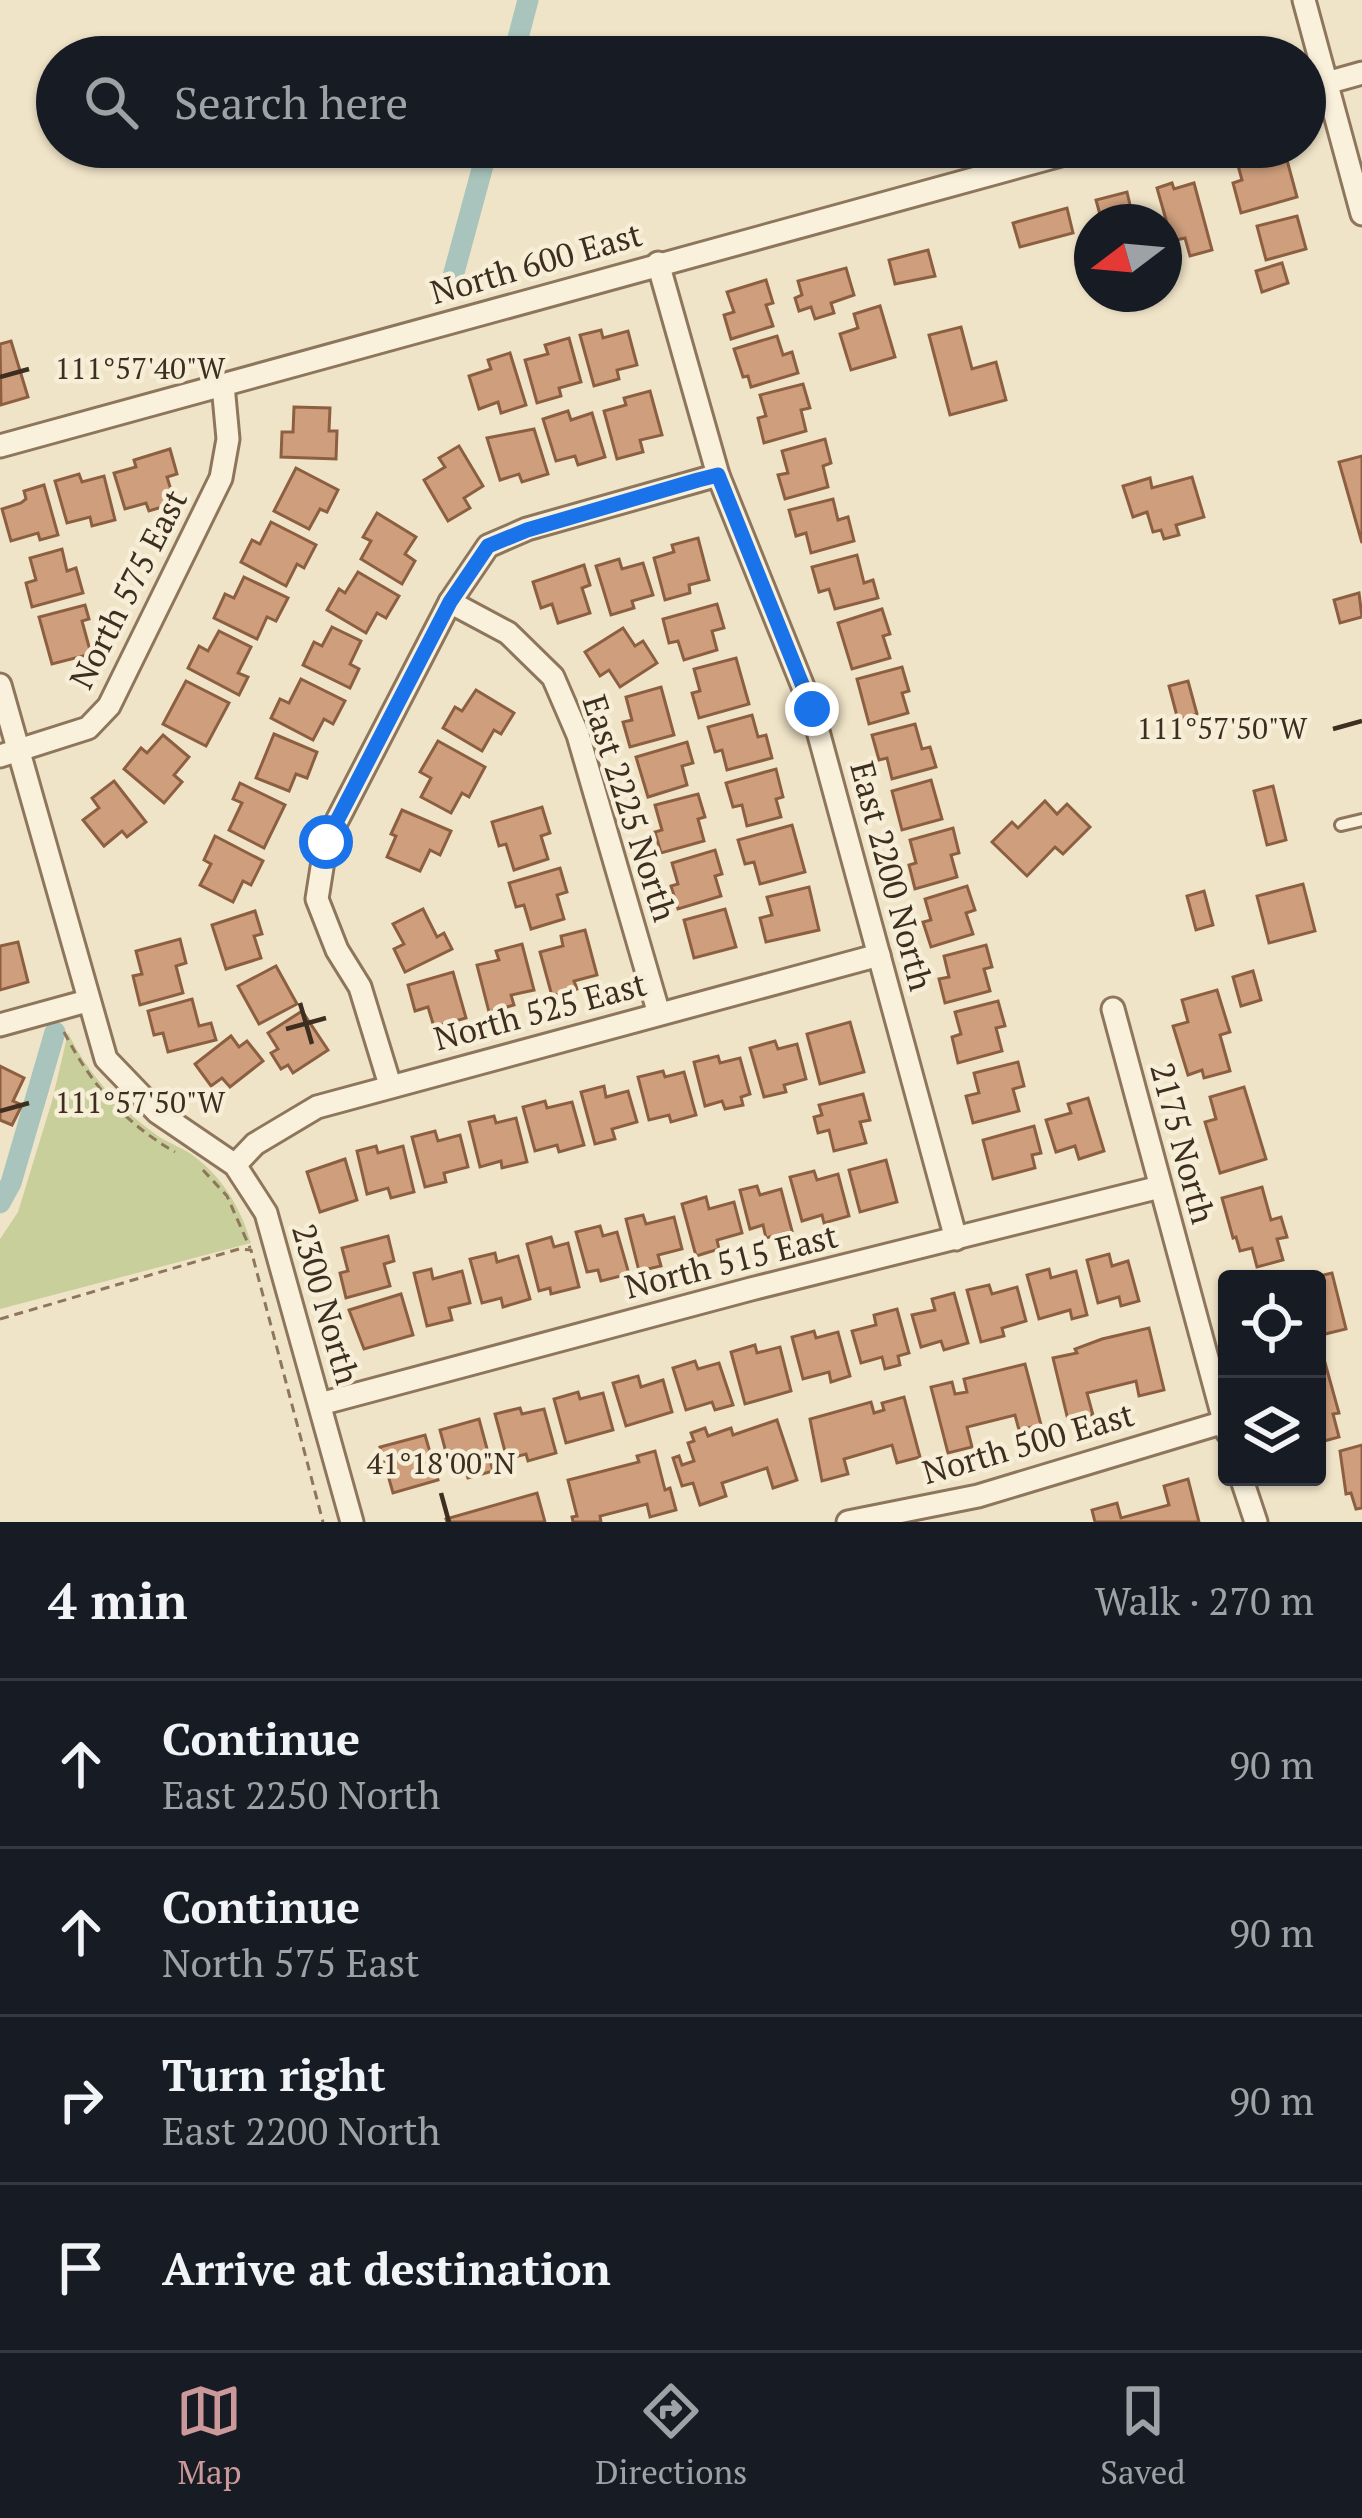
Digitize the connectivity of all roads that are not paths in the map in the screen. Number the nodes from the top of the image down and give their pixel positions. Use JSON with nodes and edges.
{"nodes":[{"id":1,"x":1304,"y":0,"type":"edge"},
{"id":2,"x":1309,"y":36,"type":"edge"},
{"id":3,"x":1362,"y":73,"type":"edge"},
{"id":4,"x":1326,"y":83,"type":"edge"},
{"id":5,"x":1326,"y":114,"type":"edge"},
{"id":6,"x":1012,"y":168,"type":"edge"},
{"id":7,"x":1362,"y":214,"type":"edge"},
{"id":8,"x":658,"y":263,"type":"junction"},
{"id":9,"x":223,"y":386,"type":"junction"},
{"id":10,"x":0,"y":446,"type":"edge"},
{"id":11,"x":718,"y":475,"type":"junction"},
{"id":12,"x":450,"y":602,"type":"junction"},
{"id":13,"x":0,"y":685,"type":"edge"},
{"id":14,"x":9,"y":754,"type":"edge"},
{"id":15,"x":1362,"y":820,"type":"edge"},
{"id":16,"x":1341,"y":825,"type":"dead end"},
{"id":17,"x":879,"y":956,"type":"junction"},
{"id":18,"x":87,"y":1001,"type":"junction"},
{"id":19,"x":1113,"y":1009,"type":"dead end"},
{"id":20,"x":658,"y":1014,"type":"junction"},
{"id":21,"x":0,"y":1025,"type":"edge"},
{"id":22,"x":390,"y":1085,"type":"junction"},
{"id":23,"x":235,"y":1165,"type":"junction"},
{"id":24,"x":1160,"y":1187,"type":"junction"},
{"id":25,"x":956,"y":1239,"type":"junction"},
{"id":26,"x":1218,"y":1401,"type":"edge"},
{"id":27,"x":320,"y":1404,"type":"junction"},
{"id":28,"x":1218,"y":1429,"type":"edge"},
{"id":29,"x":1244,"y":1486,"type":"edge"},
{"id":30,"x":352,"y":1522,"type":"edge"},
{"id":31,"x":848,"y":1522,"type":"edge"},
{"id":32,"x":1256,"y":1522,"type":"edge"}],
"edges":[{"from":1,"to":2,"type":"street"},
{"from":3,"to":4,"type":"street"},
{"from":5,"to":7,"type":"street"},
{"from":6,"to":8,"type":"street","name":"North 600 East"},
{"from":8,"to":9,"type":"street","name":"North 600 East"},
{"from":8,"to":11,"type":"street","name":"East 2200 North"},
{"from":9,"to":10,"type":"street","name":"North 600 East"},
{"from":9,"to":14,"type":"street","name":"North 575 East"},
{"from":11,"to":12,"type":"street"},
{"from":11,"to":17,"type":"street","name":"East 2200 North"},
{"from":12,"to":20,"type":"street","name":"East 2225 North"},
{"from":12,"to":22,"type":"street"},
{"from":13,"to":14,"type":"street","name":"2300 North"},
{"from":14,"to":18,"type":"street","name":"2300 North"},
{"from":15,"to":16,"type":"lane"},
{"from":17,"to":20,"type":"street","name":"North 525 East"},
{"from":17,"to":25,"type":"street","name":"East 2200 North"},
{"from":18,"to":21,"type":"street"},
{"from":18,"to":23,"type":"street","name":"2300 North"},
{"from":19,"to":24,"type":"street","name":"2175 North"},
{"from":20,"to":22,"type":"street","name":"North 525 East"},
{"from":22,"to":23,"type":"street","name":"North 525 East"},
{"from":23,"to":27,"type":"street","name":"2300 North"},
{"from":24,"to":25,"type":"street","name":"North 515 East"},
{"from":24,"to":26,"type":"street","name":"2175 North"},
{"from":25,"to":27,"type":"street","name":"North 515 East"},
{"from":27,"to":30,"type":"street","name":"2300 North"},
{"from":28,"to":31,"type":"street","name":"North 500 East"},
{"from":29,"to":32,"type":"street"}]}
